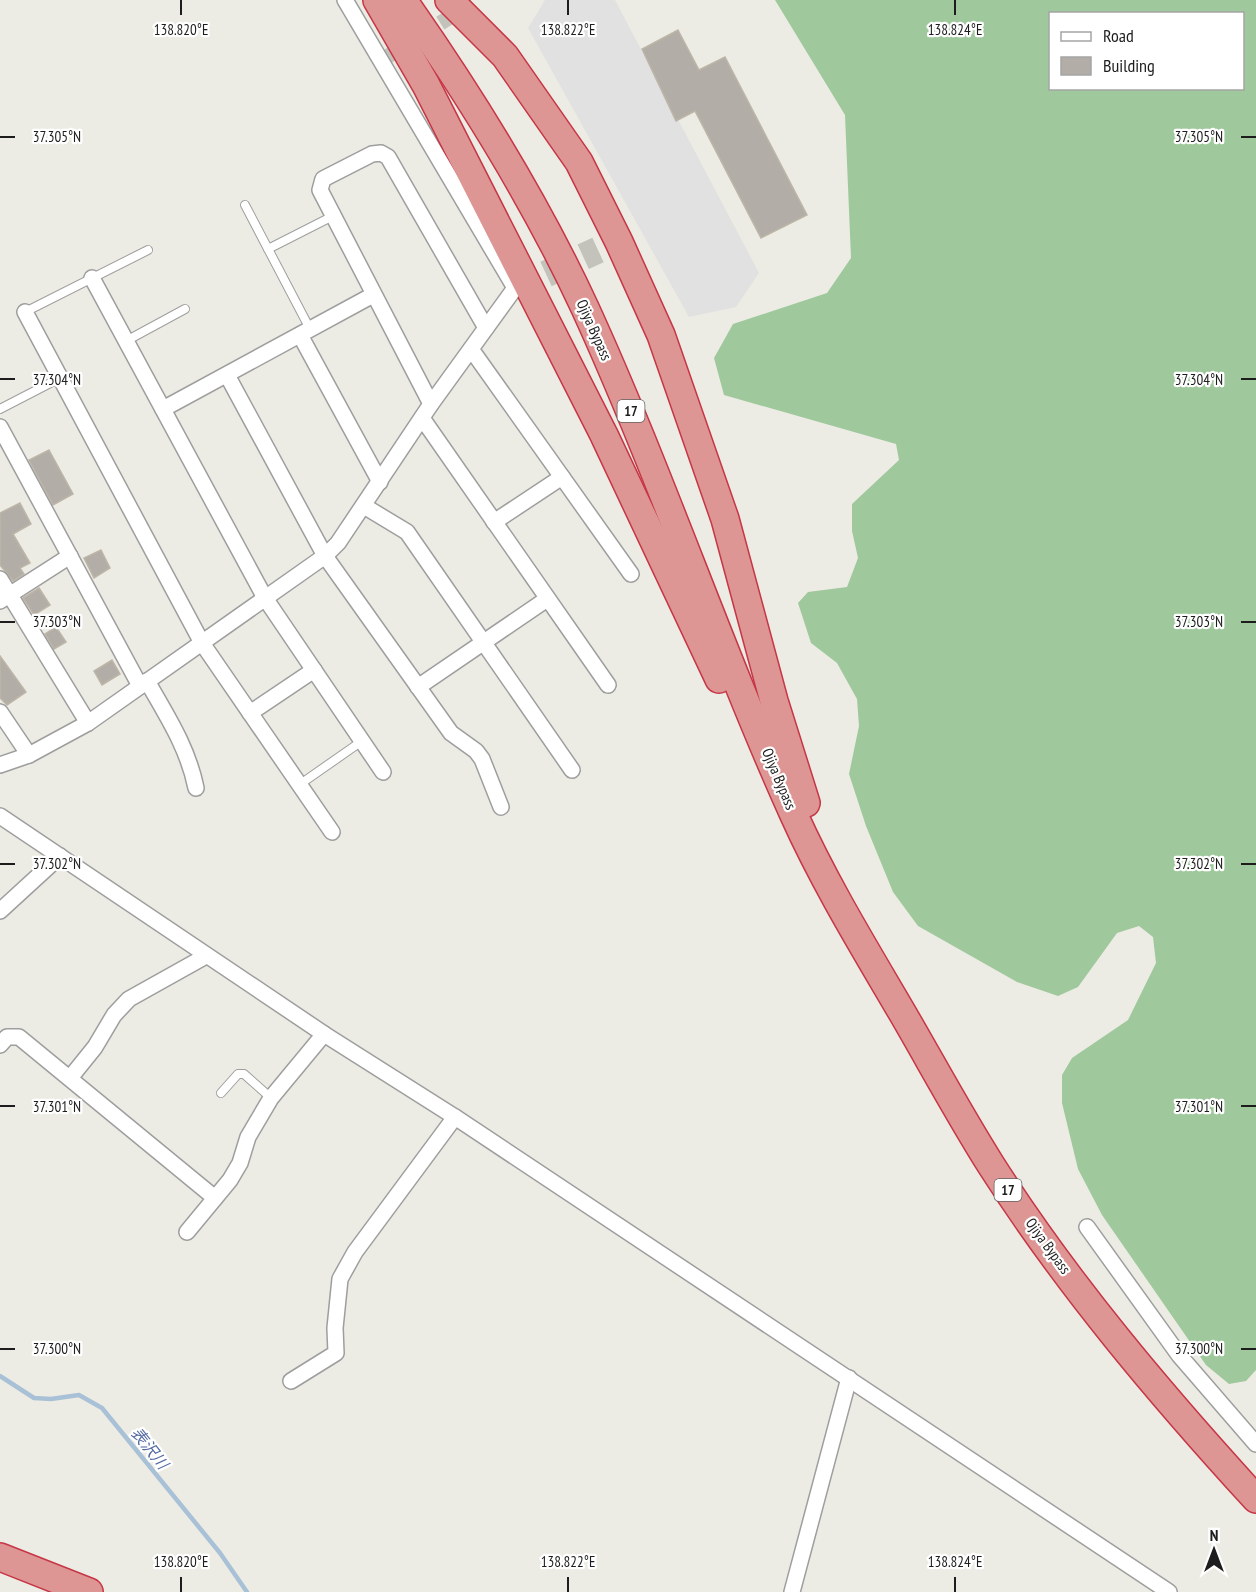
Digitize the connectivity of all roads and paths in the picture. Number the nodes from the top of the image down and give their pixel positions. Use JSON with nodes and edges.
{"nodes":[{"id":1,"x":345,"y":0,"type":"edge"},
{"id":2,"x":377,"y":0,"type":"edge"},
{"id":3,"x":403,"y":0,"type":"edge"},
{"id":4,"x":449,"y":0,"type":"edge"},
{"id":5,"x":245,"y":205,"type":"dead end"},
{"id":6,"x":333,"y":216,"type":"junction"},
{"id":7,"x":268,"y":249,"type":"junction"},
{"id":8,"x":148,"y":250,"type":"dead end"},
{"id":9,"x":92,"y":278,"type":"junction"},
{"id":10,"x":529,"y":282,"type":"junction"},
{"id":11,"x":373,"y":295,"type":"junction"},
{"id":12,"x":185,"y":309,"type":"dead end"},
{"id":13,"x":25,"y":312,"type":"joint"},
{"id":14,"x":486,"y":328,"type":"junction"},
{"id":15,"x":305,"y":332,"type":"junction"},
{"id":16,"x":126,"y":341,"type":"junction"},
{"id":17,"x":471,"y":349,"type":"junction"},
{"id":18,"x":227,"y":375,"type":"junction"},
{"id":19,"x":60,"y":378,"type":"junction"},
{"id":20,"x":431,"y":404,"type":"junction"},
{"id":21,"x":0,"y":409,"type":"edge"},
{"id":22,"x":163,"y":410,"type":"junction"},
{"id":23,"x":422,"y":418,"type":"junction"},
{"id":24,"x":0,"y":427,"type":"edge"},
{"id":25,"x":562,"y":477,"type":"junction"},
{"id":26,"x":380,"y":482,"type":"junction"},
{"id":27,"x":364,"y":506,"type":"junction"},
{"id":28,"x":494,"y":522,"type":"junction"},
{"id":29,"x":70,"y":556,"type":"junction"},
{"id":30,"x":325,"y":556,"type":"junction"},
{"id":31,"x":632,"y":574,"type":"dead end"},
{"id":32,"x":0,"y":579,"type":"edge"},
{"id":33,"x":5,"y":598,"type":"edge"},
{"id":34,"x":265,"y":598,"type":"junction"},
{"id":35,"x":547,"y":599,"type":"junction"},
{"id":36,"x":202,"y":643,"type":"junction"},
{"id":37,"x":483,"y":643,"type":"junction"},
{"id":38,"x":314,"y":670,"type":"junction"},
{"id":39,"x":144,"y":683,"type":"junction"},
{"id":40,"x":608,"y":686,"type":"dead end"},
{"id":41,"x":418,"y":687,"type":"junction"},
{"id":42,"x":0,"y":712,"type":"edge"},
{"id":43,"x":250,"y":713,"type":"junction"},
{"id":44,"x":88,"y":723,"type":"junction"},
{"id":45,"x":362,"y":741,"type":"junction"},
{"id":46,"x":29,"y":755,"type":"junction"},
{"id":47,"x":0,"y":765,"type":"edge"},
{"id":48,"x":572,"y":770,"type":"dead end"},
{"id":49,"x":383,"y":772,"type":"dead end"},
{"id":50,"x":299,"y":785,"type":"junction"},
{"id":51,"x":196,"y":788,"type":"dead end"},
{"id":52,"x":501,"y":807,"type":"dead end"},
{"id":53,"x":0,"y":816,"type":"edge"},
{"id":54,"x":795,"y":816,"type":"junction"},
{"id":55,"x":332,"y":832,"type":"dead end"},
{"id":56,"x":810,"y":846,"type":"junction"},
{"id":57,"x":60,"y":856,"type":"junction"},
{"id":58,"x":0,"y":911,"type":"edge"},
{"id":59,"x":206,"y":956,"type":"junction"},
{"id":60,"x":324,"y":1034,"type":"junction"},
{"id":61,"x":0,"y":1045,"type":"edge"},
{"id":62,"x":70,"y":1078,"type":"junction"},
{"id":63,"x":221,"y":1093,"type":"dead end"},
{"id":64,"x":271,"y":1098,"type":"junction"},
{"id":65,"x":455,"y":1117,"type":"junction"},
{"id":66,"x":215,"y":1198,"type":"junction"},
{"id":67,"x":1087,"y":1227,"type":"dead end"},
{"id":68,"x":187,"y":1232,"type":"dead end"},
{"id":69,"x":849,"y":1378,"type":"junction"},
{"id":70,"x":291,"y":1381,"type":"dead end"},
{"id":71,"x":1256,"y":1444,"type":"edge"},
{"id":72,"x":1256,"y":1499,"type":"edge"},
{"id":73,"x":0,"y":1557,"type":"edge"},
{"id":74,"x":89,"y":1592,"type":"edge"},
{"id":75,"x":792,"y":1592,"type":"edge"},
{"id":76,"x":1169,"y":1592,"type":"edge"}],
"edges":[{"from":1,"to":10,"type":"street"},
{"from":2,"to":10,"type":"highway"},
{"from":3,"to":54,"type":"highway","name":"Ojiya Bypass","number":"17"},
{"from":4,"to":56,"type":"highway"},
{"from":5,"to":7,"type":"lane"},
{"from":6,"to":7,"type":"lane"},
{"from":6,"to":11,"type":"street"},
{"from":6,"to":14,"type":"street"},
{"from":7,"to":15,"type":"lane"},
{"from":8,"to":9,"type":"lane"},
{"from":9,"to":13,"type":"lane"},
{"from":9,"to":16,"type":"street"},
{"from":10,"to":14,"type":"street"},
{"from":10,"to":54,"type":"highway"},
{"from":11,"to":15,"type":"street"},
{"from":11,"to":20,"type":"street"},
{"from":12,"to":16,"type":"lane"},
{"from":13,"to":19,"type":"street"},
{"from":14,"to":17,"type":"street"},
{"from":15,"to":18,"type":"street"},
{"from":15,"to":26,"type":"street"},
{"from":16,"to":22,"type":"street"},
{"from":17,"to":20,"type":"street"},
{"from":17,"to":25,"type":"street"},
{"from":18,"to":22,"type":"street"},
{"from":18,"to":30,"type":"street"},
{"from":19,"to":21,"type":"lane"},
{"from":19,"to":36,"type":"street"},
{"from":20,"to":23,"type":"street"},
{"from":22,"to":34,"type":"street"},
{"from":23,"to":26,"type":"street"},
{"from":23,"to":28,"type":"street"},
{"from":24,"to":29,"type":"street"},
{"from":25,"to":28,"type":"street"},
{"from":25,"to":31,"type":"street"},
{"from":26,"to":27,"type":"street"},
{"from":27,"to":30,"type":"street"},
{"from":27,"to":37,"type":"street"},
{"from":28,"to":35,"type":"street"},
{"from":29,"to":33,"type":"street"},
{"from":29,"to":39,"type":"street"},
{"from":30,"to":34,"type":"street"},
{"from":30,"to":41,"type":"street"},
{"from":32,"to":33,"type":"street"},
{"from":33,"to":44,"type":"street"},
{"from":34,"to":36,"type":"street"},
{"from":34,"to":38,"type":"street"},
{"from":35,"to":37,"type":"street"},
{"from":35,"to":40,"type":"street"},
{"from":36,"to":39,"type":"street"},
{"from":36,"to":43,"type":"street"},
{"from":37,"to":41,"type":"street"},
{"from":37,"to":48,"type":"street"},
{"from":38,"to":43,"type":"street"},
{"from":38,"to":45,"type":"street"},
{"from":39,"to":44,"type":"street"},
{"from":39,"to":51,"type":"street"},
{"from":41,"to":52,"type":"street"},
{"from":42,"to":46,"type":"street"},
{"from":43,"to":50,"type":"street"},
{"from":44,"to":46,"type":"street"},
{"from":45,"to":49,"type":"street"},
{"from":45,"to":50,"type":"lane"},
{"from":46,"to":47,"type":"street"},
{"from":50,"to":55,"type":"street"},
{"from":53,"to":57,"type":"street"},
{"from":54,"to":56,"type":"highway","name":"Ojiya Bypass","number":"17"},
{"from":56,"to":72,"type":"highway","name":"Ojiya Bypass","number":"17"},
{"from":57,"to":58,"type":"street"},
{"from":57,"to":59,"type":"street"},
{"from":59,"to":60,"type":"street"},
{"from":59,"to":62,"type":"street"},
{"from":60,"to":64,"type":"street"},
{"from":60,"to":65,"type":"street"},
{"from":61,"to":62,"type":"street"},
{"from":62,"to":66,"type":"street"},
{"from":63,"to":64,"type":"lane"},
{"from":64,"to":66,"type":"street"},
{"from":65,"to":69,"type":"street"},
{"from":65,"to":70,"type":"street"},
{"from":66,"to":68,"type":"street"},
{"from":67,"to":71,"type":"street"},
{"from":69,"to":75,"type":"street"},
{"from":69,"to":76,"type":"street"},
{"from":73,"to":74,"type":"highway"}]}
